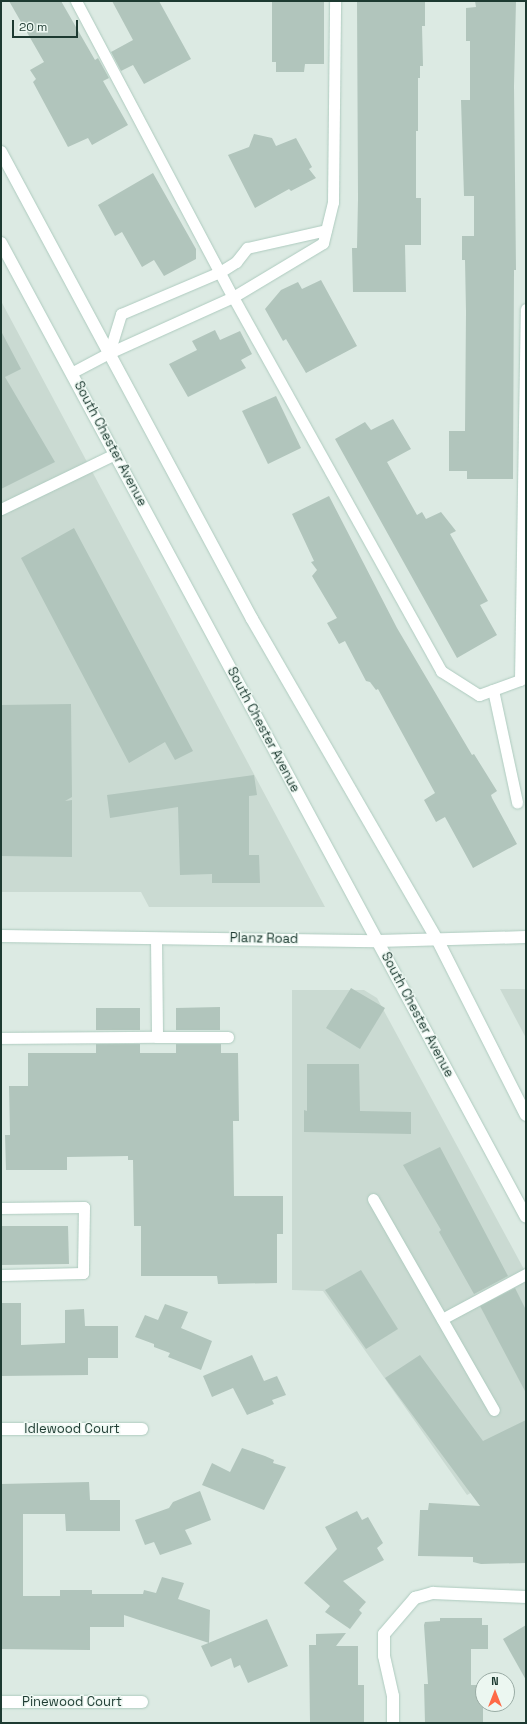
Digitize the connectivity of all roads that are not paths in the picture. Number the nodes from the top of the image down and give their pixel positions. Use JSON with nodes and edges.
{"nodes":[{"id":1,"x":76,"y":1,"type":"edge"},
{"id":2,"x":335,"y":1,"type":"edge"},
{"id":3,"x":1,"y":152,"type":"edge"},
{"id":4,"x":326,"y":230,"type":"junction"},
{"id":5,"x":1,"y":242,"type":"edge"},
{"id":6,"x":220,"y":272,"type":"junction"},
{"id":7,"x":233,"y":297,"type":"junction"},
{"id":8,"x":526,"y":308,"type":"edge"},
{"id":9,"x":109,"y":353,"type":"junction"},
{"id":10,"x":71,"y":373,"type":"junction"},
{"id":11,"x":115,"y":454,"type":"junction"},
{"id":12,"x":1,"y":509,"type":"edge"},
{"id":13,"x":493,"y":690,"type":"junction"},
{"id":14,"x":517,"y":802,"type":"dead end"},
{"id":15,"x":1,"y":936,"type":"edge"},
{"id":16,"x":526,"y":937,"type":"edge"},
{"id":17,"x":156,"y":938,"type":"junction"},
{"id":18,"x":437,"y":939,"type":"junction"},
{"id":19,"x":377,"y":941,"type":"junction"},
{"id":20,"x":157,"y":1037,"type":"junction"},
{"id":21,"x":228,"y":1037,"type":"dead end"},
{"id":22,"x":1,"y":1038,"type":"edge"},
{"id":23,"x":526,"y":1115,"type":"edge"},
{"id":24,"x":373,"y":1199,"type":"dead end"},
{"id":25,"x":1,"y":1208,"type":"edge"},
{"id":26,"x":526,"y":1217,"type":"edge"},
{"id":27,"x":526,"y":1274,"type":"edge"},
{"id":28,"x":1,"y":1275,"type":"edge"},
{"id":29,"x":442,"y":1319,"type":"junction"},
{"id":30,"x":494,"y":1410,"type":"dead end"},
{"id":31,"x":1,"y":1429,"type":"edge"},
{"id":32,"x":142,"y":1429,"type":"dead end"},
{"id":33,"x":526,"y":1597,"type":"edge"},
{"id":34,"x":1,"y":1702,"type":"edge"},
{"id":35,"x":142,"y":1702,"type":"dead end"},
{"id":36,"x":393,"y":1723,"type":"edge"}],
"edges":[{"from":1,"to":6,"type":"lane"},
{"from":2,"to":4,"type":"lane"},
{"from":3,"to":9,"type":"main road"},
{"from":4,"to":6,"type":"lane"},
{"from":4,"to":7,"type":"lane"},
{"from":5,"to":10,"type":"main road","name":"South Chester Avenue"},
{"from":6,"to":7,"type":"lane"},
{"from":6,"to":9,"type":"lane"},
{"from":7,"to":9,"type":"lane"},
{"from":7,"to":13,"type":"lane"},
{"from":8,"to":13,"type":"lane"},
{"from":9,"to":10,"type":"lane"},
{"from":9,"to":18,"type":"main road"},
{"from":10,"to":11,"type":"main road","name":"South Chester Avenue"},
{"from":11,"to":12,"type":"lane"},
{"from":11,"to":19,"type":"main road","name":"South Chester Avenue"},
{"from":13,"to":14,"type":"lane"},
{"from":15,"to":17,"type":"main road","name":"Planz Road"},
{"from":16,"to":18,"type":"main road","name":"Planz Road"},
{"from":17,"to":19,"type":"main road","name":"Planz Road"},
{"from":17,"to":20,"type":"lane"},
{"from":18,"to":19,"type":"main road","name":"Planz Road"},
{"from":18,"to":23,"type":"main road"},
{"from":19,"to":26,"type":"main road","name":"South Chester Avenue"},
{"from":20,"to":21,"type":"lane"},
{"from":20,"to":22,"type":"lane"},
{"from":24,"to":29,"type":"lane"},
{"from":25,"to":28,"type":"lane"},
{"from":27,"to":29,"type":"lane"},
{"from":29,"to":30,"type":"lane"},
{"from":31,"to":32,"type":"main road","name":"Idlewood Court"},
{"from":33,"to":36,"type":"main road"},
{"from":34,"to":35,"type":"main road","name":"Pinewood Court"}]}
